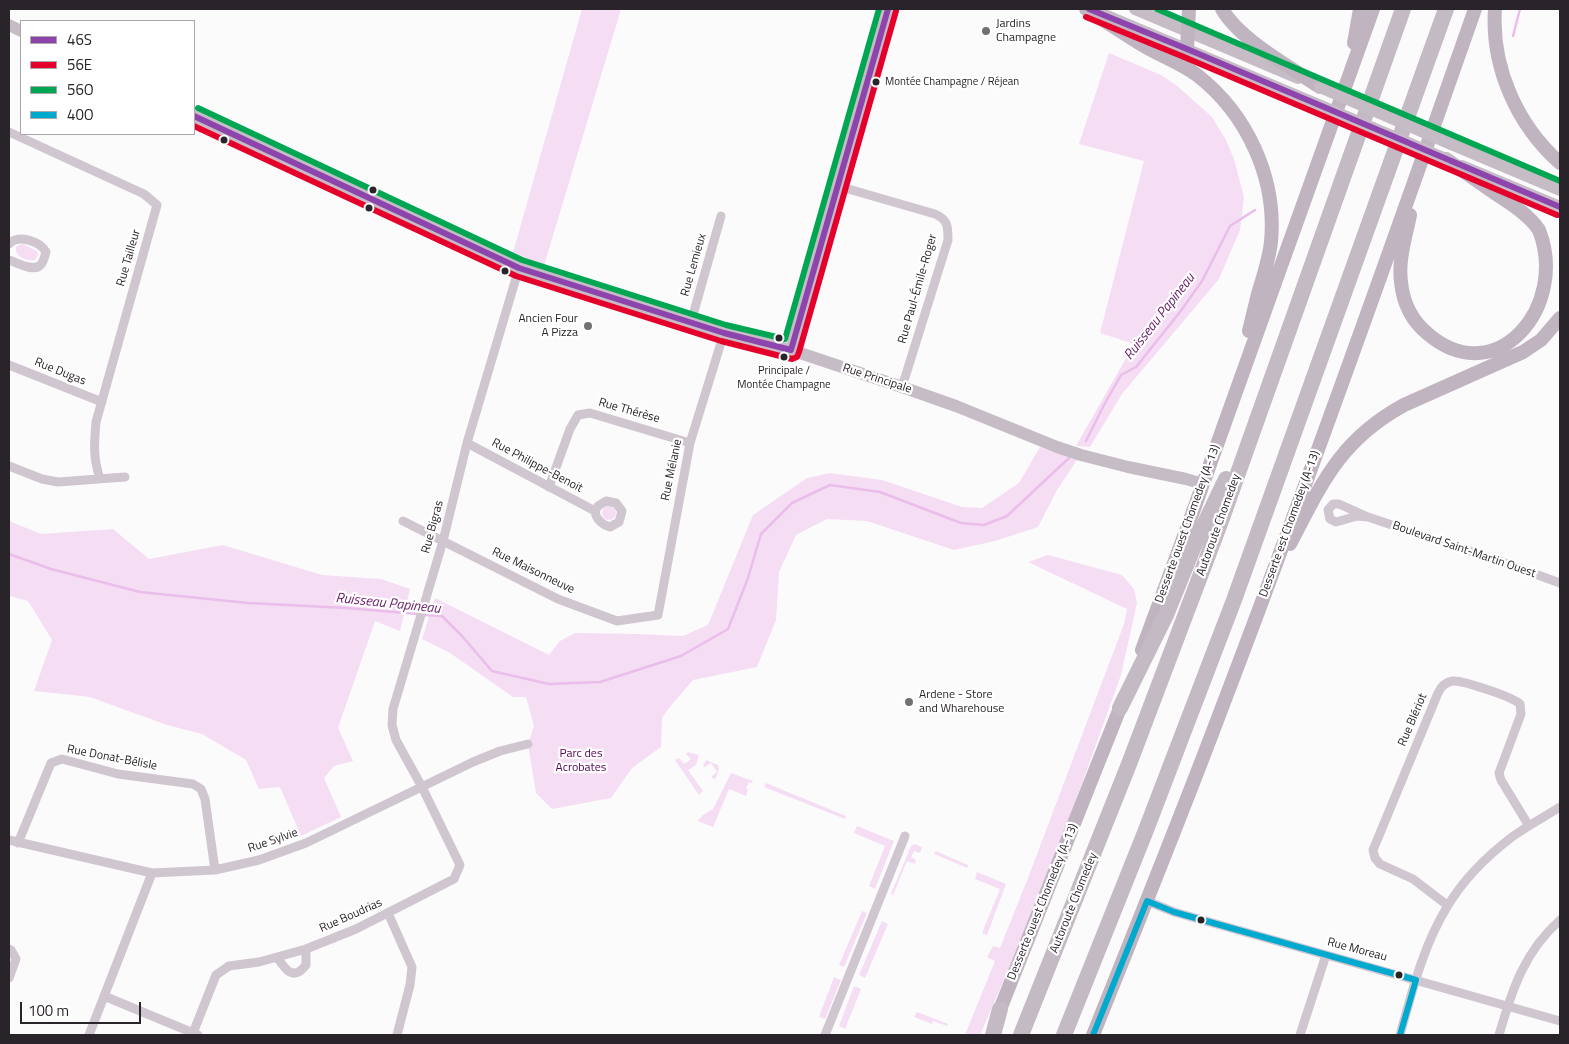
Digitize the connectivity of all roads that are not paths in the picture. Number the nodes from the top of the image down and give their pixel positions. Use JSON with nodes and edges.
{"nodes":[{"id":1,"x":888,"y":9,"type":"edge"},
{"id":2,"x":1087,"y":9,"type":"edge"},
{"id":3,"x":1135,"y":9,"type":"edge"},
{"id":4,"x":1189,"y":9,"type":"edge"},
{"id":5,"x":1222,"y":9,"type":"edge"},
{"id":6,"x":1360,"y":9,"type":"edge"},
{"id":7,"x":1373,"y":9,"type":"edge"},
{"id":8,"x":1403,"y":9,"type":"edge"},
{"id":9,"x":1446,"y":9,"type":"edge"},
{"id":10,"x":1476,"y":9,"type":"edge"},
{"id":11,"x":1495,"y":9,"type":"edge"},
{"id":12,"x":1188,"y":32,"type":"junction"},
{"id":13,"x":1187,"y":49,"type":"junction"},
{"id":14,"x":1320,"y":87,"type":"junction"},
{"id":15,"x":1345,"y":88,"type":"junction"},
{"id":16,"x":195,"y":116,"type":"edge"},
{"id":17,"x":9,"y":132,"type":"edge"},
{"id":18,"x":1446,"y":159,"type":"junction"},
{"id":19,"x":1422,"y":160,"type":"junction"},
{"id":20,"x":1560,"y":163,"type":"edge"},
{"id":21,"x":838,"y":186,"type":"junction"},
{"id":22,"x":1560,"y":190,"type":"edge"},
{"id":23,"x":1560,"y":207,"type":"edge"},
{"id":24,"x":721,"y":216,"type":"dead end"},
{"id":25,"x":9,"y":244,"type":"edge"},
{"id":26,"x":9,"y":260,"type":"edge"},
{"id":27,"x":519,"y":268,"type":"junction"},
{"id":28,"x":1560,"y":318,"type":"edge"},
{"id":29,"x":690,"y":322,"type":"junction"},
{"id":30,"x":724,"y":332,"type":"junction"},
{"id":31,"x":791,"y":350,"type":"junction"},
{"id":32,"x":9,"y":364,"type":"edge"},
{"id":33,"x":902,"y":387,"type":"junction"},
{"id":34,"x":1235,"y":394,"type":"junction"},
{"id":35,"x":102,"y":402,"type":"junction"},
{"id":36,"x":1263,"y":402,"type":"junction"},
{"id":37,"x":467,"y":443,"type":"junction"},
{"id":38,"x":690,"y":443,"type":"junction"},
{"id":39,"x":9,"y":466,"type":"edge"},
{"id":40,"x":125,"y":477,"type":"dead end"},
{"id":41,"x":100,"y":479,"type":"junction"},
{"id":42,"x":1203,"y":484,"type":"junction"},
{"id":43,"x":549,"y":487,"type":"junction"},
{"id":44,"x":595,"y":511,"type":"dead end"},
{"id":45,"x":1368,"y":517,"type":"dead end"},
{"id":46,"x":403,"y":521,"type":"dead end"},
{"id":47,"x":443,"y":541,"type":"junction"},
{"id":48,"x":1560,"y":583,"type":"edge"},
{"id":49,"x":1266,"y":591,"type":"junction"},
{"id":50,"x":658,"y":615,"type":"joint"},
{"id":51,"x":1120,"y":708,"type":"junction"},
{"id":52,"x":528,"y":744,"type":"dead end"},
{"id":53,"x":422,"y":787,"type":"junction"},
{"id":54,"x":1560,"y":807,"type":"edge"},
{"id":55,"x":1529,"y":826,"type":"junction"},
{"id":56,"x":905,"y":836,"type":"dead end"},
{"id":57,"x":13,"y":841,"type":"edge"},
{"id":58,"x":215,"y":870,"type":"junction"},
{"id":59,"x":152,"y":873,"type":"junction"},
{"id":60,"x":1147,"y":901,"type":"junction"},
{"id":61,"x":1448,"y":905,"type":"junction"},
{"id":62,"x":388,"y":913,"type":"junction"},
{"id":63,"x":1560,"y":920,"type":"edge"},
{"id":64,"x":9,"y":949,"type":"edge"},
{"id":65,"x":306,"y":949,"type":"junction"},
{"id":66,"x":1326,"y":955,"type":"junction"},
{"id":67,"x":277,"y":957,"type":"junction"},
{"id":68,"x":9,"y":978,"type":"edge"},
{"id":69,"x":1416,"y":980,"type":"junction"},
{"id":70,"x":104,"y":996,"type":"junction"},
{"id":71,"x":1508,"y":1006,"type":"junction"},
{"id":72,"x":1000,"y":1009,"type":"joint"},
{"id":73,"x":1560,"y":1021,"type":"edge"},
{"id":74,"x":195,"y":1034,"type":"edge"},
{"id":75,"x":89,"y":1035,"type":"edge"},
{"id":76,"x":397,"y":1035,"type":"edge"},
{"id":77,"x":825,"y":1035,"type":"edge"},
{"id":78,"x":991,"y":1035,"type":"edge"},
{"id":79,"x":1021,"y":1035,"type":"edge"},
{"id":80,"x":1064,"y":1035,"type":"edge"},
{"id":81,"x":1093,"y":1035,"type":"edge"},
{"id":82,"x":1300,"y":1035,"type":"edge"},
{"id":83,"x":1400,"y":1035,"type":"edge"},
{"id":84,"x":1500,"y":1035,"type":"edge"}],
"edges":[{"from":1,"to":21,"type":"street"},
{"from":2,"to":13,"type":"street"},
{"from":2,"to":34,"type":"main road"},
{"from":3,"to":12,"type":"street"},
{"from":4,"to":12,"type":"main road"},
{"from":5,"to":14,"type":"main road"},
{"from":6,"to":15,"type":"main road"},
{"from":7,"to":15,"type":"main road","name":"Desserte ouest Chomedey (A-13)"},
{"from":8,"to":36,"type":"highway","name":"Autoroute Chomedey"},
{"from":9,"to":80,"type":"highway"},
{"from":10,"to":19,"type":"main road","name":"Desserte est Chomedey (A-13)"},
{"from":11,"to":20,"type":"main road"},
{"from":12,"to":13,"type":"main road"},
{"from":12,"to":14,"type":"street"},
{"from":13,"to":18,"type":"street","bridge":true},
{"from":14,"to":22,"type":"street","bridge":true},
{"from":15,"to":34,"type":"main road","name":"Desserte ouest Chomedey (A-13)"},
{"from":16,"to":27,"type":"street","name":"Rue Principale"},
{"from":17,"to":35,"type":"street","name":"Rue Tailleur"},
{"from":18,"to":19,"type":"main road"},
{"from":18,"to":23,"type":"street"},
{"from":19,"to":49,"type":"main road","name":"Desserte est Chomedey (A-13)"},
{"from":21,"to":31,"type":"street"},
{"from":21,"to":33,"type":"street","name":"Rue Paul-Émile-Roger"},
{"from":24,"to":29,"type":"street","name":"Rue Lemieux"},
{"from":25,"to":26,"type":"street"},
{"from":27,"to":29,"type":"street","name":"Rue Principale"},
{"from":27,"to":37,"type":"street","name":"Rue Bigras"},
{"from":28,"to":49,"type":"main road"},
{"from":29,"to":30,"type":"street","name":"Rue Principale"},
{"from":30,"to":31,"type":"street","name":"Rue Principale"},
{"from":30,"to":38,"type":"street","name":"Rue Mélanie"},
{"from":31,"to":33,"type":"street","name":"Rue Principale"},
{"from":32,"to":35,"type":"street","name":"Rue Dugas"},
{"from":33,"to":42,"type":"street","name":"Rue Principale"},
{"from":34,"to":42,"type":"main road","name":"Desserte ouest Chomedey (A-13)"},
{"from":35,"to":41,"type":"street","name":"Rue Tailleur"},
{"from":36,"to":51,"type":"highway"},
{"from":36,"to":79,"type":"highway","name":"Autoroute Chomedey"},
{"from":37,"to":43,"type":"street","name":"Rue Philippe-Benoit"},
{"from":37,"to":47,"type":"street","name":"Rue Bigras"},
{"from":38,"to":43,"type":"street","name":"Rue Thérèse"},
{"from":38,"to":50,"type":"street","name":"Rue Mélanie"},
{"from":39,"to":41,"type":"street"},
{"from":40,"to":41,"type":"street"},
{"from":42,"to":51,"type":"main road","name":"Desserte ouest Chomedey (A-13)"},
{"from":43,"to":44,"type":"street","name":"Rue Philippe-Benoit"},
{"from":45,"to":48,"type":"street","name":"Boulevard Saint-Martin Ouest"},
{"from":46,"to":47,"type":"street","name":"Rue Maisonneuve"},
{"from":47,"to":50,"type":"street","name":"Rue Maisonneuve"},
{"from":47,"to":53,"type":"street","name":"Rue Bigras"},
{"from":49,"to":60,"type":"main road","name":"Desserte est Chomedey (A-13)"},
{"from":51,"to":72,"type":"main road","name":"Desserte ouest Chomedey (A-13)"},
{"from":52,"to":53,"type":"street","name":"Rue Sylvie"},
{"from":53,"to":58,"type":"street","name":"Rue Sylvie"},
{"from":53,"to":62,"type":"street","name":"Rue Boudrias"},
{"from":54,"to":55,"type":"street"},
{"from":55,"to":61,"type":"street"},
{"from":55,"to":61,"type":"street","name":"Rue Blériot"},
{"from":56,"to":77,"type":"street"},
{"from":57,"to":58,"type":"street","name":"Rue Donat-Bélisle"},
{"from":57,"to":59,"type":"street","name":"Rue Sylvie"},
{"from":58,"to":59,"type":"street","name":"Rue Sylvie"},
{"from":59,"to":70,"type":"street"},
{"from":60,"to":66,"type":"street","name":"Rue Moreau"},
{"from":60,"to":81,"type":"main road","name":"Desserte est Chomedey (A-13)"},
{"from":61,"to":69,"type":"street"},
{"from":62,"to":65,"type":"street","name":"Rue Boudrias"},
{"from":62,"to":76,"type":"street"},
{"from":63,"to":71,"type":"street"},
{"from":64,"to":68,"type":"street"},
{"from":65,"to":67,"type":"street","name":"Rue Boudrias"},
{"from":65,"to":67,"type":"street"},
{"from":66,"to":69,"type":"street","name":"Rue Moreau"},
{"from":66,"to":82,"type":"street"},
{"from":67,"to":74,"type":"street","name":"Rue Boudrias"},
{"from":69,"to":71,"type":"street","name":"Rue Moreau"},
{"from":69,"to":83,"type":"street"},
{"from":70,"to":74,"type":"street"},
{"from":70,"to":75,"type":"street"},
{"from":71,"to":73,"type":"street","name":"Rue Moreau"},
{"from":71,"to":84,"type":"street"},
{"from":72,"to":78,"type":"highway"}]}
